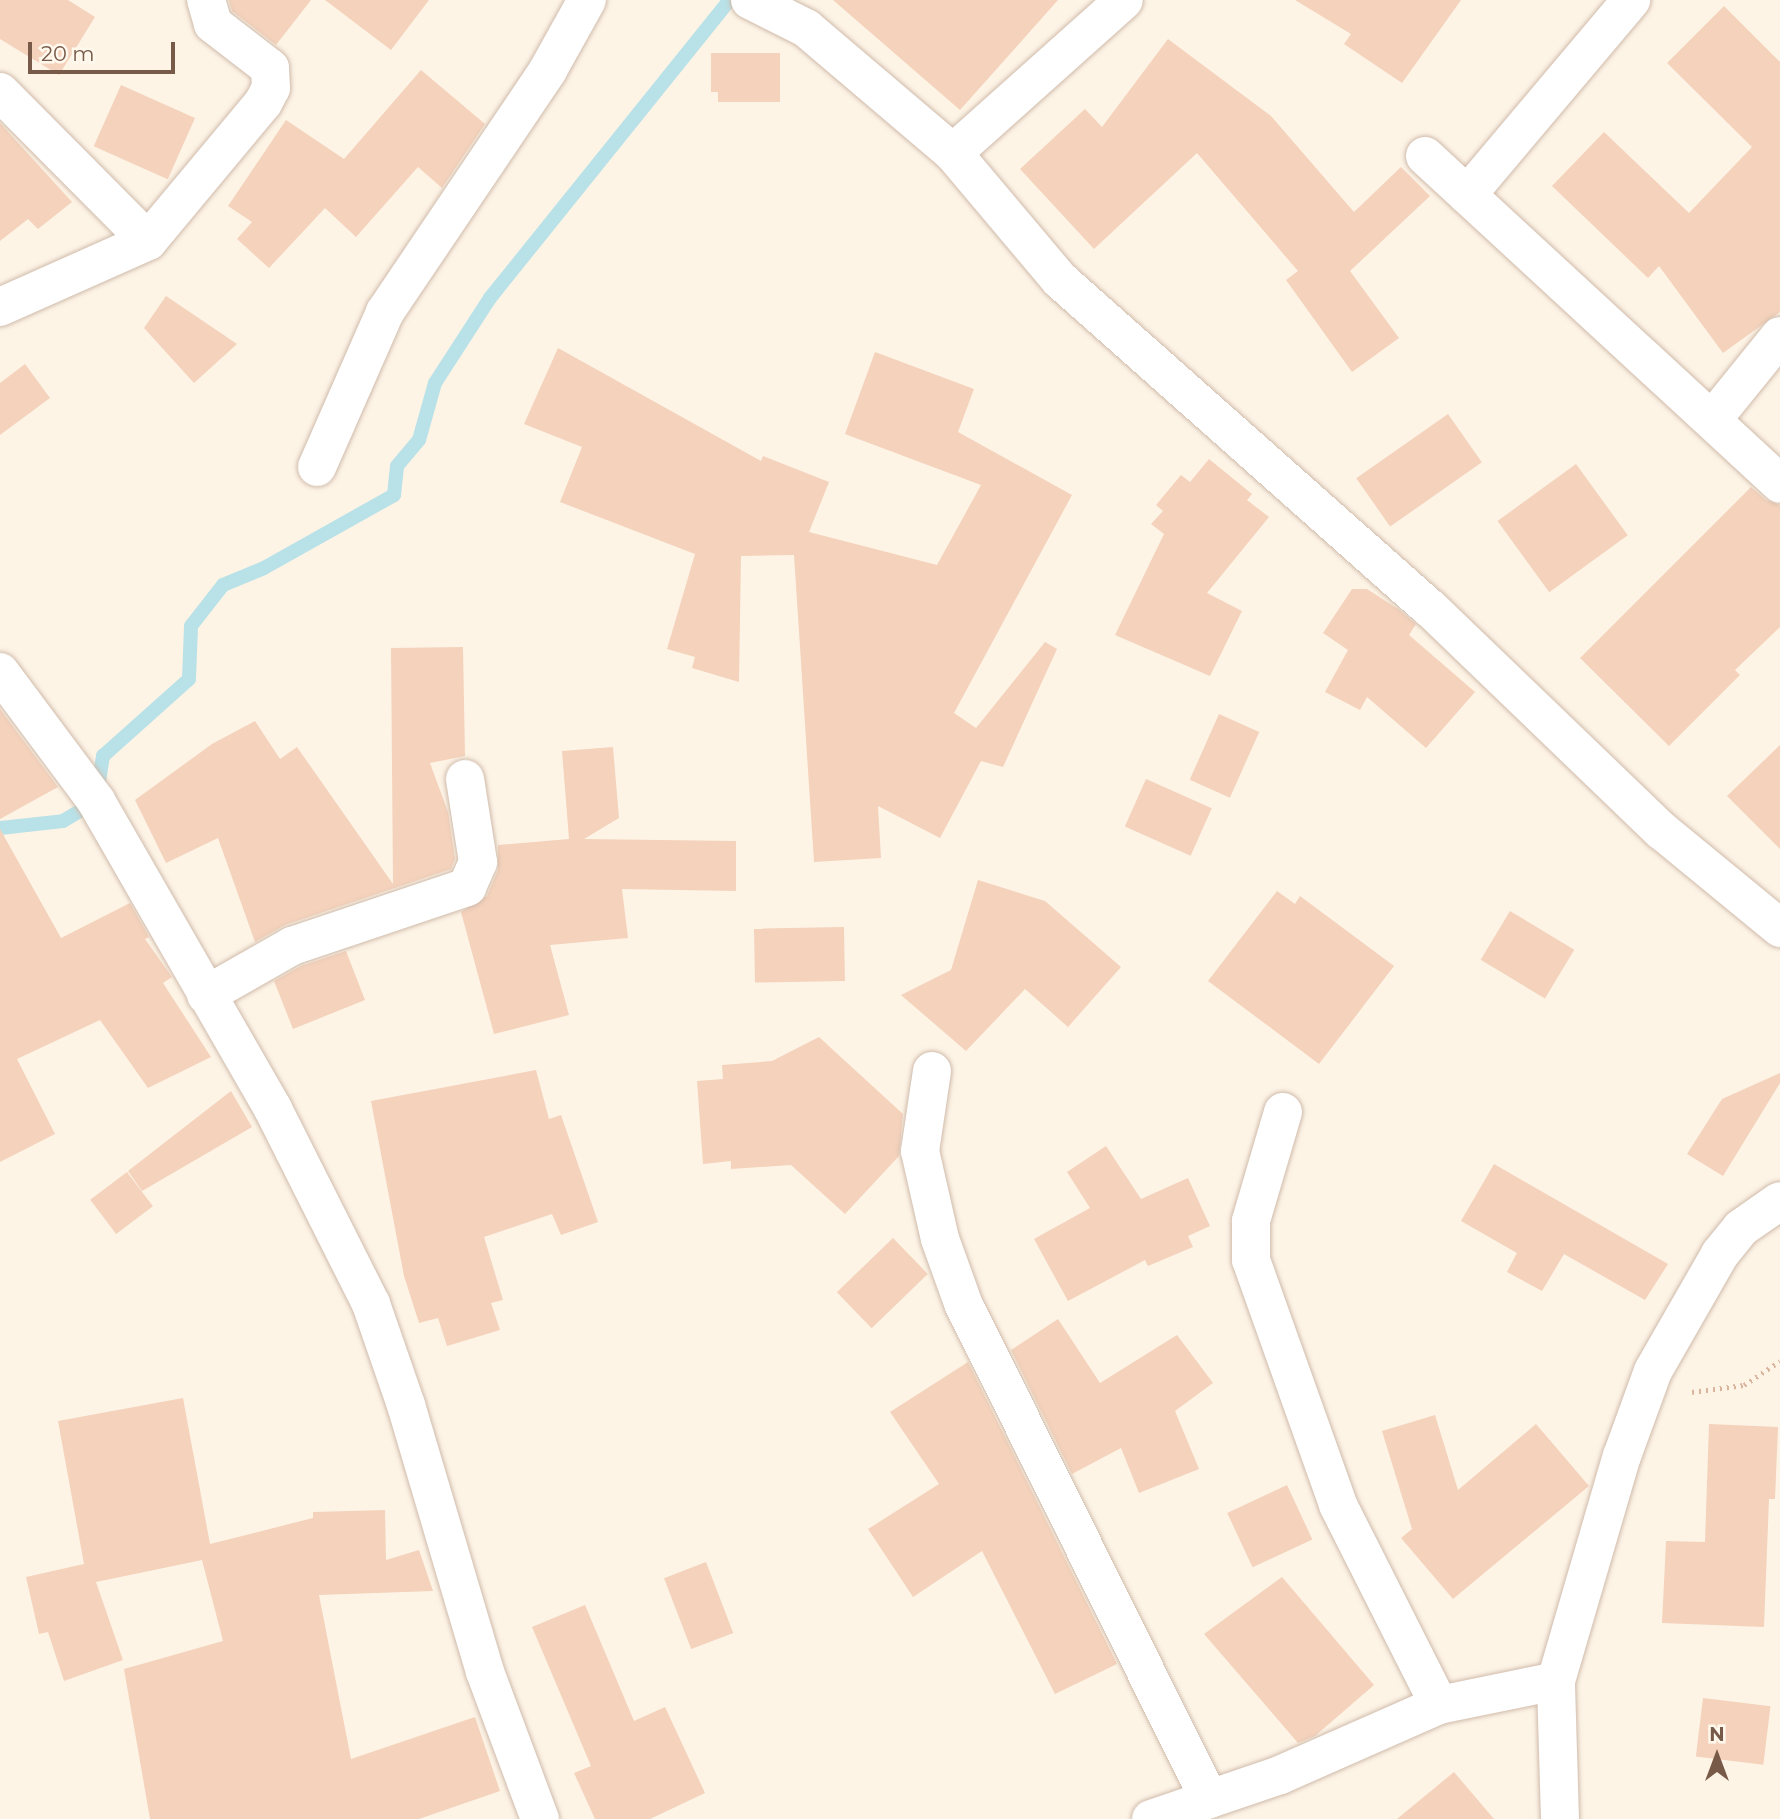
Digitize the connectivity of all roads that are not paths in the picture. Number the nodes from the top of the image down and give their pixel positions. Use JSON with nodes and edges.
{"nodes":[{"id":1,"x":206,"y":0,"type":"edge"},
{"id":2,"x":587,"y":0,"type":"edge"},
{"id":3,"x":750,"y":0,"type":"edge"},
{"id":4,"x":1124,"y":0,"type":"edge"},
{"id":5,"x":1631,"y":0,"type":"edge"},
{"id":6,"x":0,"y":92,"type":"edge"},
{"id":7,"x":953,"y":153,"type":"junction"},
{"id":8,"x":1425,"y":156,"type":"dead end"},
{"id":9,"x":1467,"y":195,"type":"junction"},
{"id":10,"x":148,"y":241,"type":"junction"},
{"id":11,"x":0,"y":307,"type":"edge"},
{"id":12,"x":1780,"y":336,"type":"edge"},
{"id":13,"x":1712,"y":421,"type":"junction"},
{"id":14,"x":317,"y":467,"type":"dead end"},
{"id":15,"x":1780,"y":484,"type":"edge"},
{"id":16,"x":0,"y":672,"type":"edge"},
{"id":17,"x":465,"y":779,"type":"dead end"},
{"id":18,"x":1780,"y":928,"type":"edge"},
{"id":19,"x":206,"y":995,"type":"junction"},
{"id":20,"x":932,"y":1071,"type":"dead end"},
{"id":21,"x":1283,"y":1112,"type":"dead end"},
{"id":22,"x":1780,"y":1201,"type":"edge"},
{"id":23,"x":1556,"y":1681,"type":"junction"},
{"id":24,"x":1439,"y":1705,"type":"junction"},
{"id":25,"x":1209,"y":1799,"type":"junction"},
{"id":26,"x":540,"y":1819,"type":"edge"},
{"id":27,"x":1151,"y":1819,"type":"edge"},
{"id":28,"x":1559,"y":1819,"type":"edge"}],
"edges":[{"from":1,"to":10,"type":"street"},
{"from":2,"to":14,"type":"street"},
{"from":3,"to":7,"type":"street"},
{"from":4,"to":7,"type":"street"},
{"from":5,"to":9,"type":"street"},
{"from":6,"to":10,"type":"street"},
{"from":7,"to":18,"type":"street"},
{"from":8,"to":9,"type":"street"},
{"from":9,"to":13,"type":"street"},
{"from":10,"to":11,"type":"street"},
{"from":12,"to":13,"type":"street"},
{"from":13,"to":15,"type":"street"},
{"from":16,"to":19,"type":"street"},
{"from":17,"to":19,"type":"street"},
{"from":19,"to":26,"type":"street"},
{"from":20,"to":25,"type":"street"},
{"from":21,"to":24,"type":"street"},
{"from":22,"to":23,"type":"street"},
{"from":23,"to":24,"type":"street"},
{"from":23,"to":28,"type":"street"},
{"from":24,"to":25,"type":"street"},
{"from":25,"to":27,"type":"street"}]}
